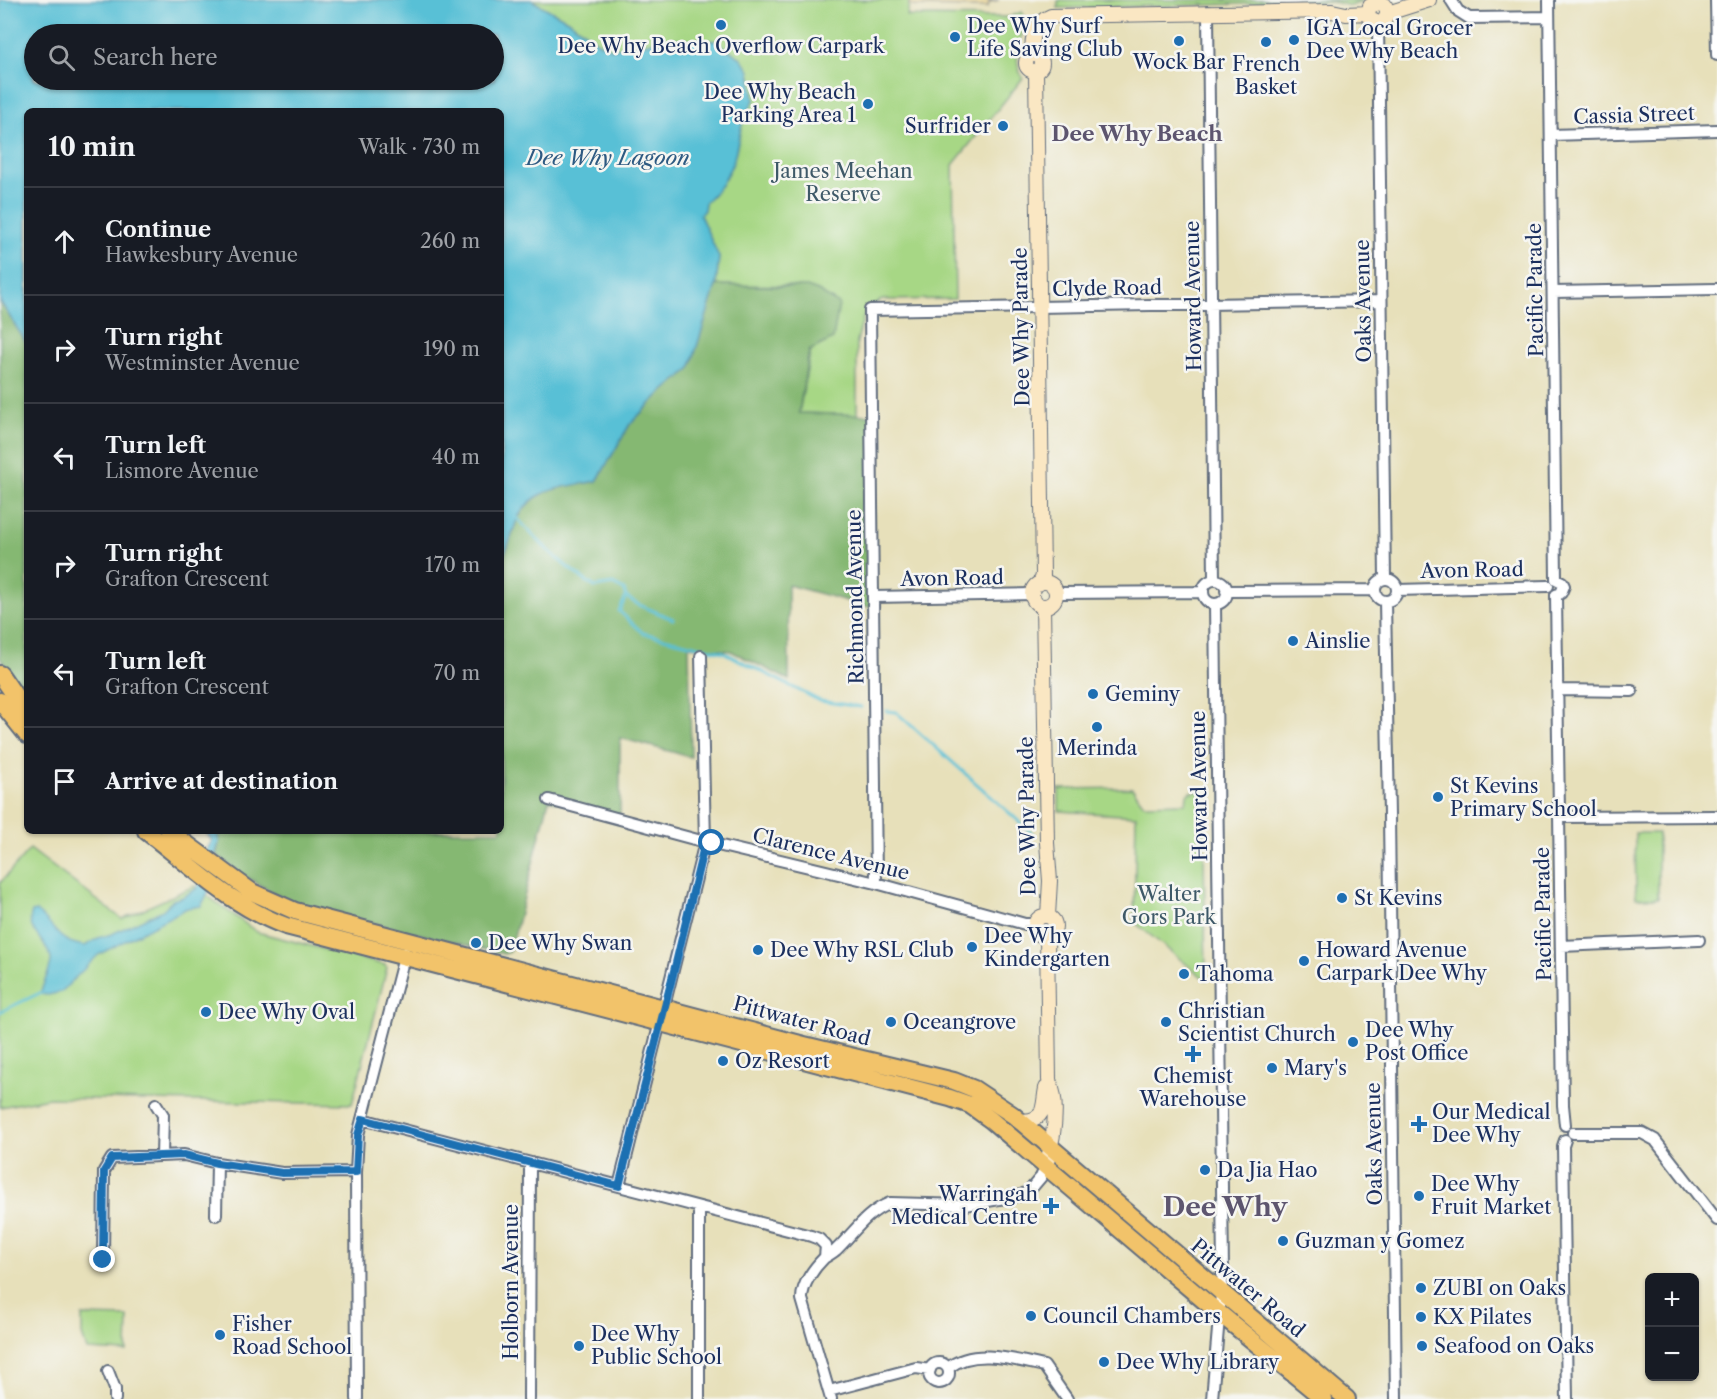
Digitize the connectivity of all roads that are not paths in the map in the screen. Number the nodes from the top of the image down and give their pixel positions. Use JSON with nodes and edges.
{"nodes":[{"id":1,"x":1428,"y":0,"type":"edge"},
{"id":2,"x":1451,"y":0,"type":"edge"},
{"id":3,"x":1549,"y":0,"type":"edge"},
{"id":4,"x":1716,"y":0,"type":"edge"},
{"id":5,"x":1377,"y":10,"type":"edge"},
{"id":6,"x":1208,"y":12,"type":"junction"},
{"id":7,"x":1549,"y":16,"type":"junction"},
{"id":8,"x":1717,"y":56,"type":"edge"},
{"id":9,"x":1717,"y":130,"type":"edge"},
{"id":10,"x":1551,"y":135,"type":"junction"},
{"id":11,"x":1717,"y":289,"type":"edge"},
{"id":12,"x":1553,"y":292,"type":"junction"},
{"id":13,"x":1381,"y":301,"type":"junction"},
{"id":14,"x":1211,"y":305,"type":"junction"},
{"id":15,"x":1040,"y":308,"type":"junction"},
{"id":16,"x":870,"y":310,"type":"joint"},
{"id":17,"x":1385,"y":579,"type":"junction"},
{"id":18,"x":1214,"y":580,"type":"junction"},
{"id":19,"x":1041,"y":582,"type":"junction"},
{"id":20,"x":1552,"y":583,"type":"junction"},
{"id":21,"x":1375,"y":590,"type":"junction"},
{"id":22,"x":1397,"y":590,"type":"junction"},
{"id":23,"x":1227,"y":591,"type":"junction"},
{"id":24,"x":1203,"y":592,"type":"junction"},
{"id":25,"x":1056,"y":593,"type":"junction"},
{"id":26,"x":1032,"y":594,"type":"junction"},
{"id":27,"x":873,"y":597,"type":"junction"},
{"id":28,"x":1385,"y":601,"type":"junction"},
{"id":29,"x":1215,"y":604,"type":"junction"},
{"id":30,"x":1043,"y":606,"type":"junction"},
{"id":31,"x":701,"y":656,"type":"dead end"},
{"id":32,"x":0,"y":674,"type":"edge"},
{"id":33,"x":1558,"y":690,"type":"junction"},
{"id":34,"x":1632,"y":691,"type":"dead end"},
{"id":35,"x":0,"y":701,"type":"edge"},
{"id":36,"x":24,"y":708,"type":"edge"},
{"id":37,"x":24,"y":731,"type":"edge"},
{"id":38,"x":549,"y":800,"type":"dead end"},
{"id":39,"x":1717,"y":816,"type":"edge"},
{"id":40,"x":1559,"y":817,"type":"junction"},
{"id":41,"x":151,"y":834,"type":"edge"},
{"id":42,"x":172,"y":834,"type":"edge"},
{"id":43,"x":705,"y":842,"type":"junction"},
{"id":44,"x":201,"y":865,"type":"junction"},
{"id":45,"x":876,"y":883,"type":"junction"},
{"id":46,"x":1048,"y":916,"type":"junction"},
{"id":47,"x":1035,"y":924,"type":"junction"},
{"id":48,"x":1047,"y":936,"type":"junction"},
{"id":49,"x":1699,"y":940,"type":"dead end"},
{"id":50,"x":1561,"y":946,"type":"junction"},
{"id":51,"x":406,"y":949,"type":"junction"},
{"id":52,"x":662,"y":1015,"type":"junction"},
{"id":53,"x":1049,"y":1080,"type":"junction"},
{"id":54,"x":156,"y":1104,"type":"dead end"},
{"id":55,"x":363,"y":1119,"type":"junction"},
{"id":56,"x":1019,"y":1121,"type":"junction"},
{"id":57,"x":1568,"y":1133,"type":"junction"},
{"id":58,"x":1052,"y":1148,"type":"junction"},
{"id":59,"x":162,"y":1156,"type":"junction"},
{"id":60,"x":217,"y":1163,"type":"junction"},
{"id":61,"x":530,"y":1164,"type":"junction"},
{"id":62,"x":1046,"y":1166,"type":"junction"},
{"id":63,"x":356,"y":1172,"type":"junction"},
{"id":64,"x":619,"y":1186,"type":"junction"},
{"id":65,"x":699,"y":1208,"type":"junction"},
{"id":66,"x":216,"y":1215,"type":"dead end"},
{"id":67,"x":1717,"y":1220,"type":"edge"},
{"id":68,"x":825,"y":1257,"type":"junction"},
{"id":69,"x":103,"y":1260,"type":"dead end"},
{"id":70,"x":1222,"y":1293,"type":"junction"},
{"id":71,"x":1220,"y":1314,"type":"junction"},
{"id":72,"x":948,"y":1368,"type":"junction"},
{"id":73,"x":930,"y":1370,"type":"junction"},
{"id":74,"x":108,"y":1371,"type":"dead end"},
{"id":75,"x":830,"y":1395,"type":"edge"},
{"id":76,"x":116,"y":1399,"type":"edge"},
{"id":77,"x":357,"y":1399,"type":"edge"},
{"id":78,"x":529,"y":1399,"type":"edge"},
{"id":79,"x":699,"y":1399,"type":"edge"},
{"id":80,"x":1067,"y":1399,"type":"edge"},
{"id":81,"x":1212,"y":1399,"type":"edge"},
{"id":82,"x":1324,"y":1399,"type":"edge"},
{"id":83,"x":1347,"y":1399,"type":"edge"},
{"id":84,"x":1396,"y":1399,"type":"edge"},
{"id":85,"x":1567,"y":1399,"type":"edge"}],
"edges":[{"from":1,"to":5,"type":"main road"},
{"from":2,"to":7,"type":"street"},
{"from":3,"to":7,"type":"street","name":"Pacific Parade"},
{"from":4,"to":8,"type":"street"},
{"from":5,"to":6,"type":"main road"},
{"from":5,"to":13,"type":"street","name":"Oaks Avenue"},
{"from":6,"to":14,"type":"street","name":"Howard Avenue"},
{"from":6,"to":15,"type":"main road","name":"Dee Why Parade"},
{"from":7,"to":10,"type":"street","name":"Pacific Parade"},
{"from":9,"to":10,"type":"street","name":"Cassia Street"},
{"from":10,"to":12,"type":"street","name":"Pacific Parade"},
{"from":11,"to":12,"type":"street"},
{"from":12,"to":20,"type":"street","name":"Pacific Parade"},
{"from":13,"to":14,"type":"street","name":"Clyde Road"},
{"from":13,"to":17,"type":"street","name":"Oaks Avenue"},
{"from":14,"to":15,"type":"street","name":"Clyde Road"},
{"from":14,"to":18,"type":"street","name":"Howard Avenue"},
{"from":15,"to":16,"type":"street","name":"Clyde Road"},
{"from":15,"to":19,"type":"main road","name":"Dee Why Parade"},
{"from":16,"to":27,"type":"street","name":"Richmond Avenue"},
{"from":17,"to":21,"type":"street"},
{"from":17,"to":22,"type":"street"},
{"from":18,"to":23,"type":"street"},
{"from":18,"to":24,"type":"street"},
{"from":19,"to":25,"type":"main road"},
{"from":19,"to":26,"type":"main road"},
{"from":20,"to":22,"type":"street","name":"Avon Road"},
{"from":20,"to":33,"type":"street","name":"Pacific Parade"},
{"from":21,"to":23,"type":"street"},
{"from":21,"to":28,"type":"street"},
{"from":22,"to":28,"type":"street"},
{"from":23,"to":29,"type":"street"},
{"from":24,"to":25,"type":"street"},
{"from":24,"to":29,"type":"street"},
{"from":25,"to":30,"type":"main road"},
{"from":26,"to":27,"type":"street","name":"Avon Road"},
{"from":26,"to":30,"type":"main road"},
{"from":27,"to":45,"type":"street","name":"Richmond Avenue"},
{"from":28,"to":84,"type":"street","name":"Oaks Avenue"},
{"from":29,"to":70,"type":"street","name":"Howard Avenue"},
{"from":30,"to":46,"type":"main road","name":"Dee Why Parade"},
{"from":31,"to":43,"type":"street"},
{"from":32,"to":36,"type":"highway"},
{"from":33,"to":34,"type":"street"},
{"from":33,"to":40,"type":"street","name":"Pacific Parade"},
{"from":35,"to":37,"type":"highway"},
{"from":38,"to":43,"type":"street","name":"Clarence Avenue"},
{"from":39,"to":40,"type":"street"},
{"from":40,"to":50,"type":"street","name":"Pacific Parade"},
{"from":41,"to":44,"type":"highway","name":"Pittwater Road"},
{"from":42,"to":44,"type":"highway","name":"Pittwater Road"},
{"from":43,"to":45,"type":"street","name":"Clarence Avenue"},
{"from":43,"to":52,"type":"street"},
{"from":44,"to":51,"type":"highway","name":"Pittwater Road"},
{"from":45,"to":47,"type":"street","name":"Clarence Avenue"},
{"from":46,"to":47,"type":"main road"},
{"from":46,"to":48,"type":"main road"},
{"from":47,"to":48,"type":"main road"},
{"from":48,"to":53,"type":"main road"},
{"from":49,"to":50,"type":"street"},
{"from":50,"to":57,"type":"street","name":"Pacific Parade"},
{"from":51,"to":52,"type":"highway","name":"Pittwater Road"},
{"from":51,"to":55,"type":"street"},
{"from":52,"to":56,"type":"highway","name":"Pittwater Road"},
{"from":52,"to":62,"type":"highway","name":"Pittwater Road"},
{"from":52,"to":64,"type":"street"},
{"from":53,"to":56,"type":"main road"},
{"from":53,"to":58,"type":"main road"},
{"from":54,"to":59,"type":"street"},
{"from":55,"to":61,"type":"street"},
{"from":55,"to":63,"type":"street"},
{"from":56,"to":58,"type":"highway","name":"Pittwater Road"},
{"from":57,"to":67,"type":"street"},
{"from":57,"to":85,"type":"street","name":"Pacific Parade"},
{"from":58,"to":62,"type":"main road"},
{"from":58,"to":70,"type":"highway","name":"Pittwater Road"},
{"from":59,"to":60,"type":"street"},
{"from":59,"to":69,"type":"street"},
{"from":60,"to":63,"type":"street"},
{"from":60,"to":66,"type":"street"},
{"from":61,"to":64,"type":"street"},
{"from":61,"to":78,"type":"street","name":"Holborn Avenue"},
{"from":62,"to":68,"type":"street"},
{"from":62,"to":71,"type":"highway","name":"Pittwater Road"},
{"from":63,"to":77,"type":"street"},
{"from":64,"to":65,"type":"street"},
{"from":65,"to":68,"type":"street"},
{"from":65,"to":79,"type":"street"},
{"from":68,"to":75,"type":"street"},
{"from":70,"to":71,"type":"street","name":"Howard Avenue"},
{"from":70,"to":83,"type":"highway","name":"Pittwater Road"},
{"from":71,"to":81,"type":"street","name":"Howard Avenue"},
{"from":71,"to":82,"type":"highway","name":"Pittwater Road"},
{"from":72,"to":73,"type":"street"},
{"from":72,"to":73,"type":"street"},
{"from":72,"to":80,"type":"street"},
{"from":73,"to":75,"type":"street"},
{"from":74,"to":76,"type":"street"}]}
